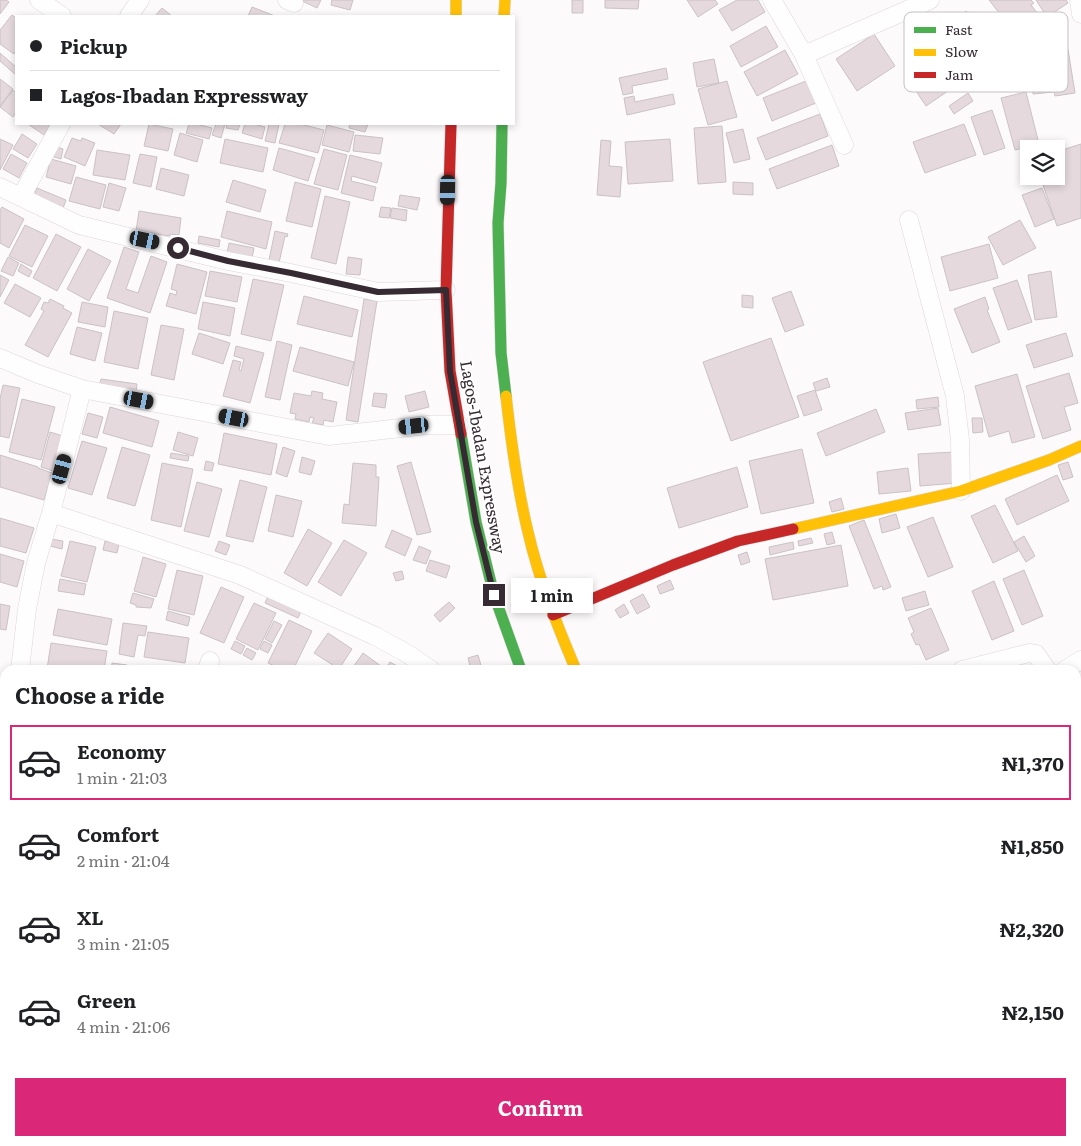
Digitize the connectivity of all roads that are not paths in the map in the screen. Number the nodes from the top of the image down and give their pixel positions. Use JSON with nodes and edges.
{"nodes":[{"id":1,"x":39,"y":0,"type":"edge"},
{"id":2,"x":140,"y":0,"type":"edge"},
{"id":3,"x":456,"y":0,"type":"edge"},
{"id":4,"x":505,"y":0,"type":"edge"},
{"id":5,"x":772,"y":0,"type":"edge"},
{"id":6,"x":930,"y":0,"type":"edge"},
{"id":7,"x":61,"y":15,"type":"edge"},
{"id":8,"x":130,"y":15,"type":"edge"},
{"id":9,"x":456,"y":15,"type":"edge"},
{"id":10,"x":504,"y":15,"type":"edge"},
{"id":11,"x":804,"y":55,"type":"junction"},
{"id":12,"x":60,"y":125,"type":"edge"},
{"id":13,"x":451,"y":125,"type":"edge"},
{"id":14,"x":502,"y":125,"type":"edge"},
{"id":15,"x":844,"y":145,"type":"dead end"},
{"id":16,"x":0,"y":187,"type":"edge"},
{"id":17,"x":21,"y":197,"type":"junction"},
{"id":18,"x":909,"y":220,"type":"dead end"},
{"id":19,"x":446,"y":290,"type":"junction"},
{"id":20,"x":0,"y":358,"type":"edge"},
{"id":21,"x":82,"y":388,"type":"junction"},
{"id":22,"x":459,"y":425,"type":"junction"},
{"id":23,"x":1081,"y":446,"type":"edge"},
{"id":24,"x":961,"y":491,"type":"junction"},
{"id":25,"x":51,"y":513,"type":"junction"},
{"id":26,"x":554,"y":615,"type":"junction"},
{"id":27,"x":21,"y":665,"type":"edge"},
{"id":28,"x":424,"y":665,"type":"edge"},
{"id":29,"x":519,"y":665,"type":"edge"},
{"id":30,"x":574,"y":665,"type":"edge"},
{"id":31,"x":982,"y":665,"type":"edge"},
{"id":32,"x":1044,"y":665,"type":"edge"}],
"edges":[{"from":1,"to":7,"type":"street"},
{"from":2,"to":8,"type":"street"},
{"from":3,"to":9,"type":"main road"},
{"from":4,"to":10,"type":"main road"},
{"from":5,"to":11,"type":"street"},
{"from":6,"to":11,"type":"street"},
{"from":11,"to":15,"type":"street"},
{"from":12,"to":17,"type":"street"},
{"from":13,"to":19,"type":"main road","name":"Lagos-Ibadan Expressway"},
{"from":14,"to":26,"type":"main road","name":"Lagos-Ibadan Expressway"},
{"from":16,"to":17,"type":"street"},
{"from":17,"to":19,"type":"street"},
{"from":18,"to":24,"type":"street"},
{"from":19,"to":22,"type":"main road","name":"Lagos-Ibadan Expressway"},
{"from":20,"to":21,"type":"street"},
{"from":21,"to":22,"type":"street"},
{"from":21,"to":25,"type":"street"},
{"from":22,"to":29,"type":"main road","name":"Lagos-Ibadan Expressway"},
{"from":23,"to":24,"type":"main road"},
{"from":24,"to":26,"type":"main road"},
{"from":25,"to":27,"type":"street"},
{"from":25,"to":28,"type":"street"},
{"from":26,"to":30,"type":"main road","name":"Lagos-Ibadan Expressway"},
{"from":31,"to":32,"type":"street"}]}
